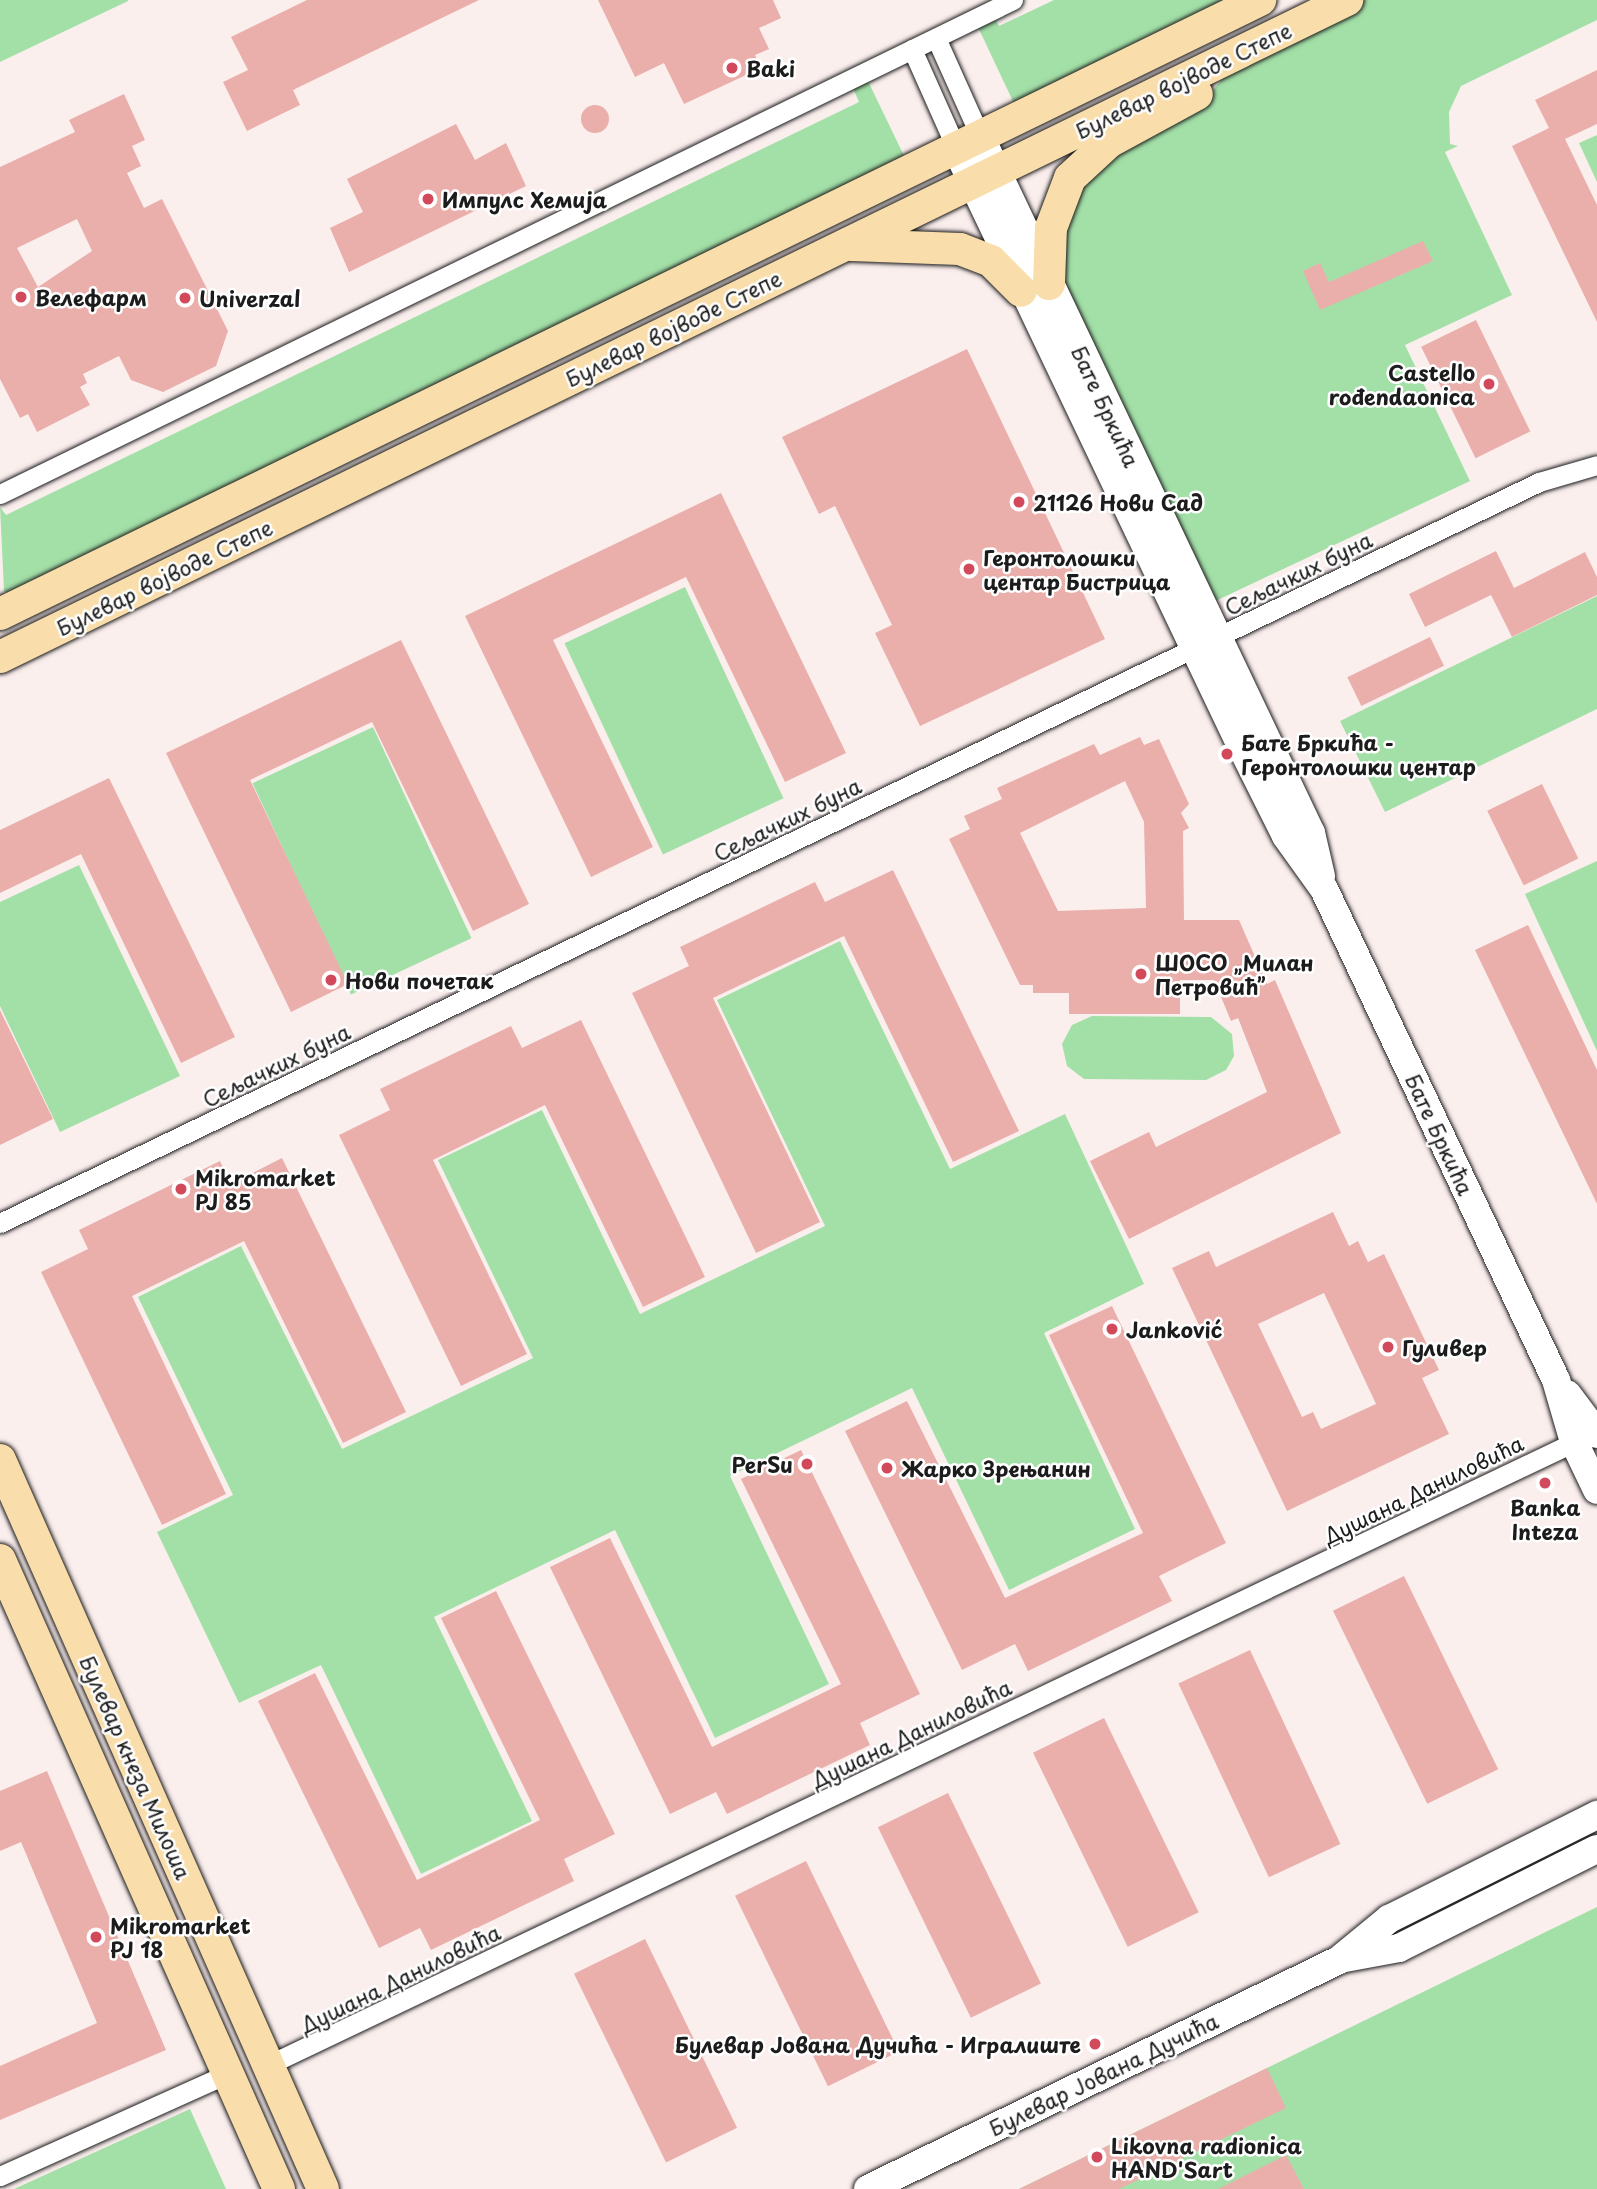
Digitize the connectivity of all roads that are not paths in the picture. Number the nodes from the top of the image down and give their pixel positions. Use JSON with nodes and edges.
{"nodes":[{"id":1,"x":1013,"y":0,"type":"edge"},
{"id":2,"x":1260,"y":0,"type":"edge"},
{"id":3,"x":1347,"y":0,"type":"edge"},
{"id":4,"x":936,"y":38,"type":"junction"},
{"id":5,"x":912,"y":49,"type":"junction"},
{"id":6,"x":1231,"y":56,"type":"junction"},
{"id":7,"x":968,"y":142,"type":"junction"},
{"id":8,"x":984,"y":177,"type":"junction"},
{"id":9,"x":844,"y":245,"type":"junction"},
{"id":10,"x":1035,"y":287,"type":"junction"},
{"id":11,"x":1597,"y":465,"type":"edge"},
{"id":12,"x":0,"y":494,"type":"edge"},
{"id":13,"x":2,"y":607,"type":"edge"},
{"id":14,"x":1205,"y":643,"type":"junction"},
{"id":15,"x":0,"y":657,"type":"edge"},
{"id":16,"x":0,"y":1223,"type":"edge"},
{"id":17,"x":1586,"y":1438,"type":"edge"},
{"id":18,"x":0,"y":1460,"type":"edge"},
{"id":19,"x":1597,"y":1490,"type":"edge"},
{"id":20,"x":0,"y":1560,"type":"edge"},
{"id":21,"x":1597,"y":1803,"type":"edge"},
{"id":22,"x":1597,"y":1815,"type":"edge"},
{"id":23,"x":1567,"y":1830,"type":"junction"},
{"id":24,"x":1591,"y":1854,"type":"edge"},
{"id":25,"x":1339,"y":1959,"type":"junction"},
{"id":26,"x":268,"y":2065,"type":"junction"},
{"id":27,"x":228,"y":2074,"type":"junction"},
{"id":28,"x":0,"y":2176,"type":"edge"},
{"id":29,"x":279,"y":2189,"type":"edge"},
{"id":30,"x":323,"y":2189,"type":"edge"},
{"id":31,"x":868,"y":2189,"type":"edge"}],
"edges":[{"from":1,"to":4,"type":"street"},
{"from":2,"to":7,"type":"main road","name":"Булевар војводе Степе"},
{"from":3,"to":6,"type":"main road","name":"Булевар војводе Степе"},
{"from":4,"to":5,"type":"street"},
{"from":4,"to":7,"type":"street","name":"Бате Бркића"},
{"from":5,"to":7,"type":"street","name":"Бате Бркића"},
{"from":5,"to":12,"type":"street"},
{"from":6,"to":8,"type":"main road","name":"Булевар војводе Степе"},
{"from":6,"to":10,"type":"main road"},
{"from":7,"to":8,"type":"street","name":"Бате Бркића"},
{"from":7,"to":13,"type":"main road","name":"Булевар војводе Степе"},
{"from":8,"to":9,"type":"main road","name":"Булевар војводе Степе"},
{"from":8,"to":10,"type":"street","name":"Бате Бркића"},
{"from":9,"to":10,"type":"main road"},
{"from":9,"to":15,"type":"main road","name":"Булевар војводе Степе"},
{"from":10,"to":14,"type":"street","name":"Бате Бркића"},
{"from":11,"to":14,"type":"street","name":"Сељачких буна"},
{"from":14,"to":16,"type":"street","name":"Сељачких буна"},
{"from":14,"to":17,"type":"street","name":"Бате Бркића"},
{"from":17,"to":19,"type":"street","name":"Бате Бркића"},
{"from":17,"to":26,"type":"street","name":"Душана Даниловића"},
{"from":18,"to":26,"type":"main road","name":"Булевар кнеза Милоша"},
{"from":20,"to":27,"type":"main road","name":"Булевар кнеза Милоша"},
{"from":21,"to":23,"type":"street"},
{"from":22,"to":23,"type":"street","name":"Булевар Јована Дучића"},
{"from":23,"to":25,"type":"street","name":"Булевар Јована Дучића"},
{"from":24,"to":25,"type":"street","name":"Булевар Јована Дучића"},
{"from":25,"to":31,"type":"street","name":"Булевар Јована Дучића"},
{"from":26,"to":30,"type":"main road","name":"Булевар кнеза Милоша"},
{"from":27,"to":28,"type":"street"},
{"from":27,"to":29,"type":"main road","name":"Булевар кнеза Милоша"}]}
